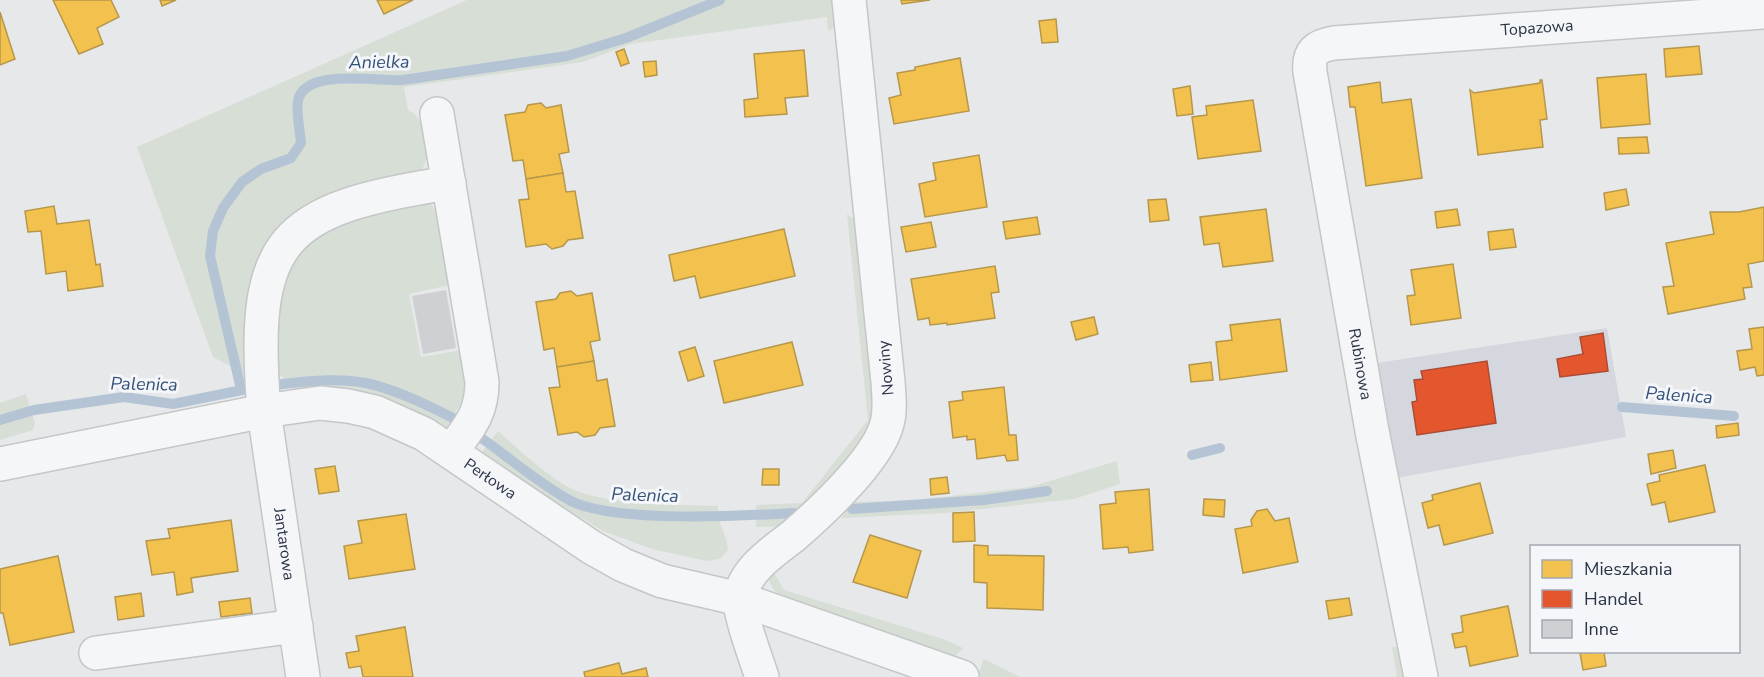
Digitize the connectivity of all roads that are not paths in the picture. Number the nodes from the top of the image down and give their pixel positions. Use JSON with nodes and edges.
{"nodes":[{"id":1,"x":849,"y":0,"type":"edge"},
{"id":2,"x":1764,"y":12,"type":"edge"},
{"id":3,"x":1313,"y":51,"type":"joint"},
{"id":4,"x":437,"y":114,"type":"dead end"},
{"id":5,"x":449,"y":183,"type":"junction"},
{"id":6,"x":264,"y":411,"type":"junction"},
{"id":7,"x":451,"y":452,"type":"junction"},
{"id":8,"x":0,"y":464,"type":"edge"},
{"id":9,"x":740,"y":599,"type":"junction"},
{"id":10,"x":296,"y":626,"type":"junction"},
{"id":11,"x":96,"y":653,"type":"dead end"},
{"id":12,"x":303,"y":677,"type":"edge"},
{"id":13,"x":762,"y":677,"type":"edge"},
{"id":14,"x":962,"y":677,"type":"edge"},
{"id":15,"x":1421,"y":677,"type":"edge"}],
"edges":[{"from":1,"to":9,"type":"street","name":"Nowiny"},
{"from":2,"to":3,"type":"street","name":"Topazowa"},
{"from":3,"to":15,"type":"street","name":"Rubinowa"},
{"from":4,"to":5,"type":"street"},
{"from":5,"to":6,"type":"street","name":"Jantarowa"},
{"from":5,"to":7,"type":"street"},
{"from":6,"to":7,"type":"street","name":"Perłowa"},
{"from":6,"to":8,"type":"street","name":"Perłowa"},
{"from":6,"to":10,"type":"street","name":"Jantarowa"},
{"from":7,"to":9,"type":"street","name":"Perłowa"},
{"from":9,"to":13,"type":"street"},
{"from":9,"to":14,"type":"street","name":"Perłowa"},
{"from":10,"to":11,"type":"street"},
{"from":10,"to":12,"type":"street","name":"Jantarowa"}]}
